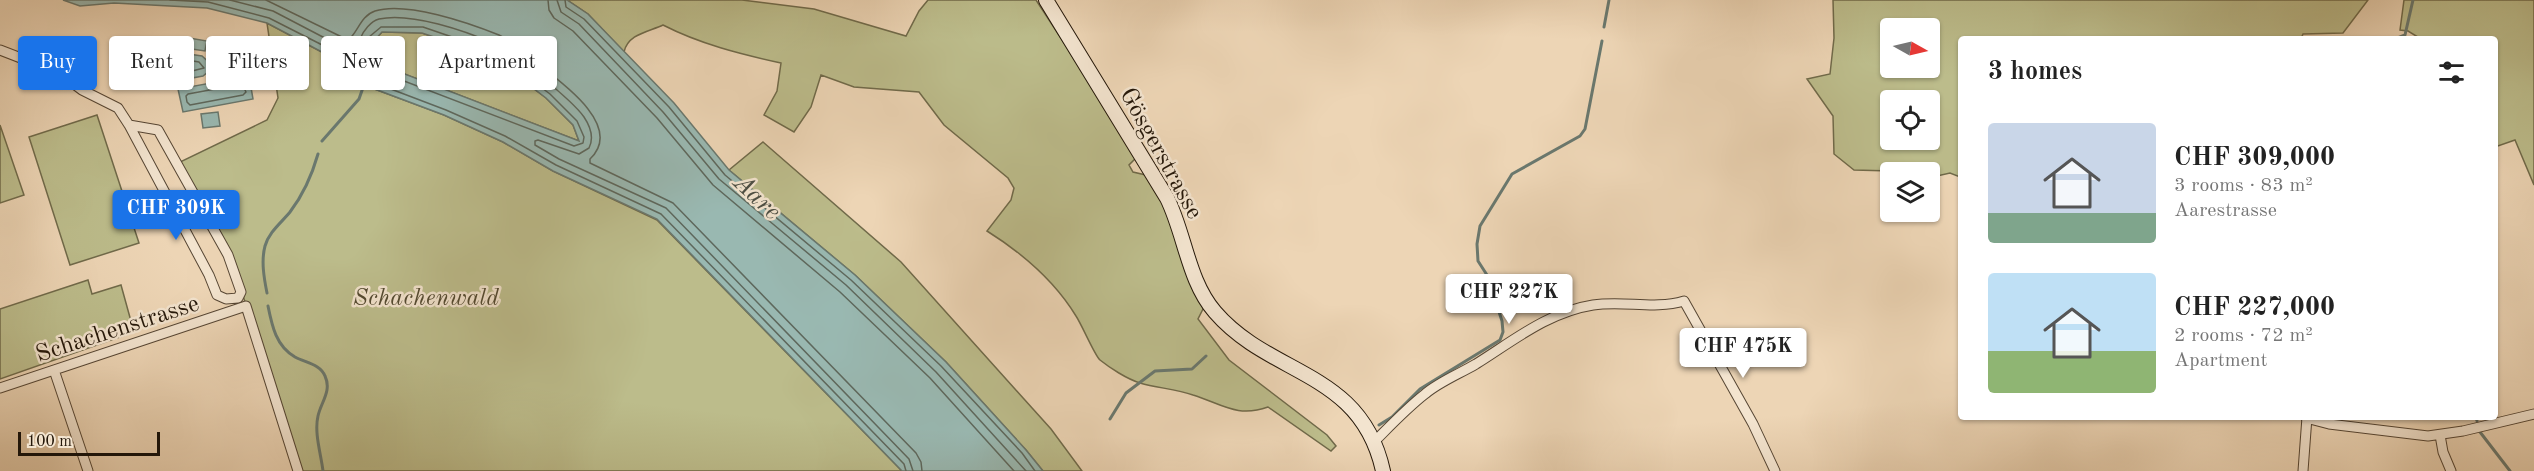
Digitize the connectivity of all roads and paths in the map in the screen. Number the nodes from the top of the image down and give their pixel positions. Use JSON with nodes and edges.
{"nodes":[{"id":1,"x":1046,"y":0,"type":"edge"},
{"id":2,"x":0,"y":51,"type":"edge"},
{"id":3,"x":129,"y":125,"type":"junction"},
{"id":4,"x":54,"y":370,"type":"junction"},
{"id":5,"x":0,"y":388,"type":"edge"},
{"id":6,"x":2534,"y":414,"type":"edge"},
{"id":7,"x":2307,"y":420,"type":"edge"},
{"id":8,"x":2318,"y":420,"type":"edge"},
{"id":9,"x":2440,"y":435,"type":"junction"},
{"id":10,"x":1375,"y":441,"type":"junction"},
{"id":11,"x":88,"y":471,"type":"edge"},
{"id":12,"x":298,"y":471,"type":"edge"},
{"id":13,"x":1383,"y":471,"type":"edge"},
{"id":14,"x":1775,"y":471,"type":"edge"},
{"id":15,"x":2303,"y":471,"type":"edge"},
{"id":16,"x":2451,"y":471,"type":"edge"}],
"edges":[{"from":1,"to":10,"type":"main road","name":"Gösgerstrasse"},
{"from":2,"to":3,"type":"street"},
{"from":3,"to":3,"type":"street"},
{"from":4,"to":5,"type":"street","name":"Schachenstrasse"},
{"from":4,"to":11,"type":"street"},
{"from":4,"to":12,"type":"street","name":"Schachenstrasse"},
{"from":6,"to":9,"type":"street"},
{"from":7,"to":15,"type":"street"},
{"from":8,"to":9,"type":"street"},
{"from":9,"to":16,"type":"street"},
{"from":10,"to":13,"type":"main road","name":"Gösgerstrasse"},
{"from":10,"to":14,"type":"street"}]}
